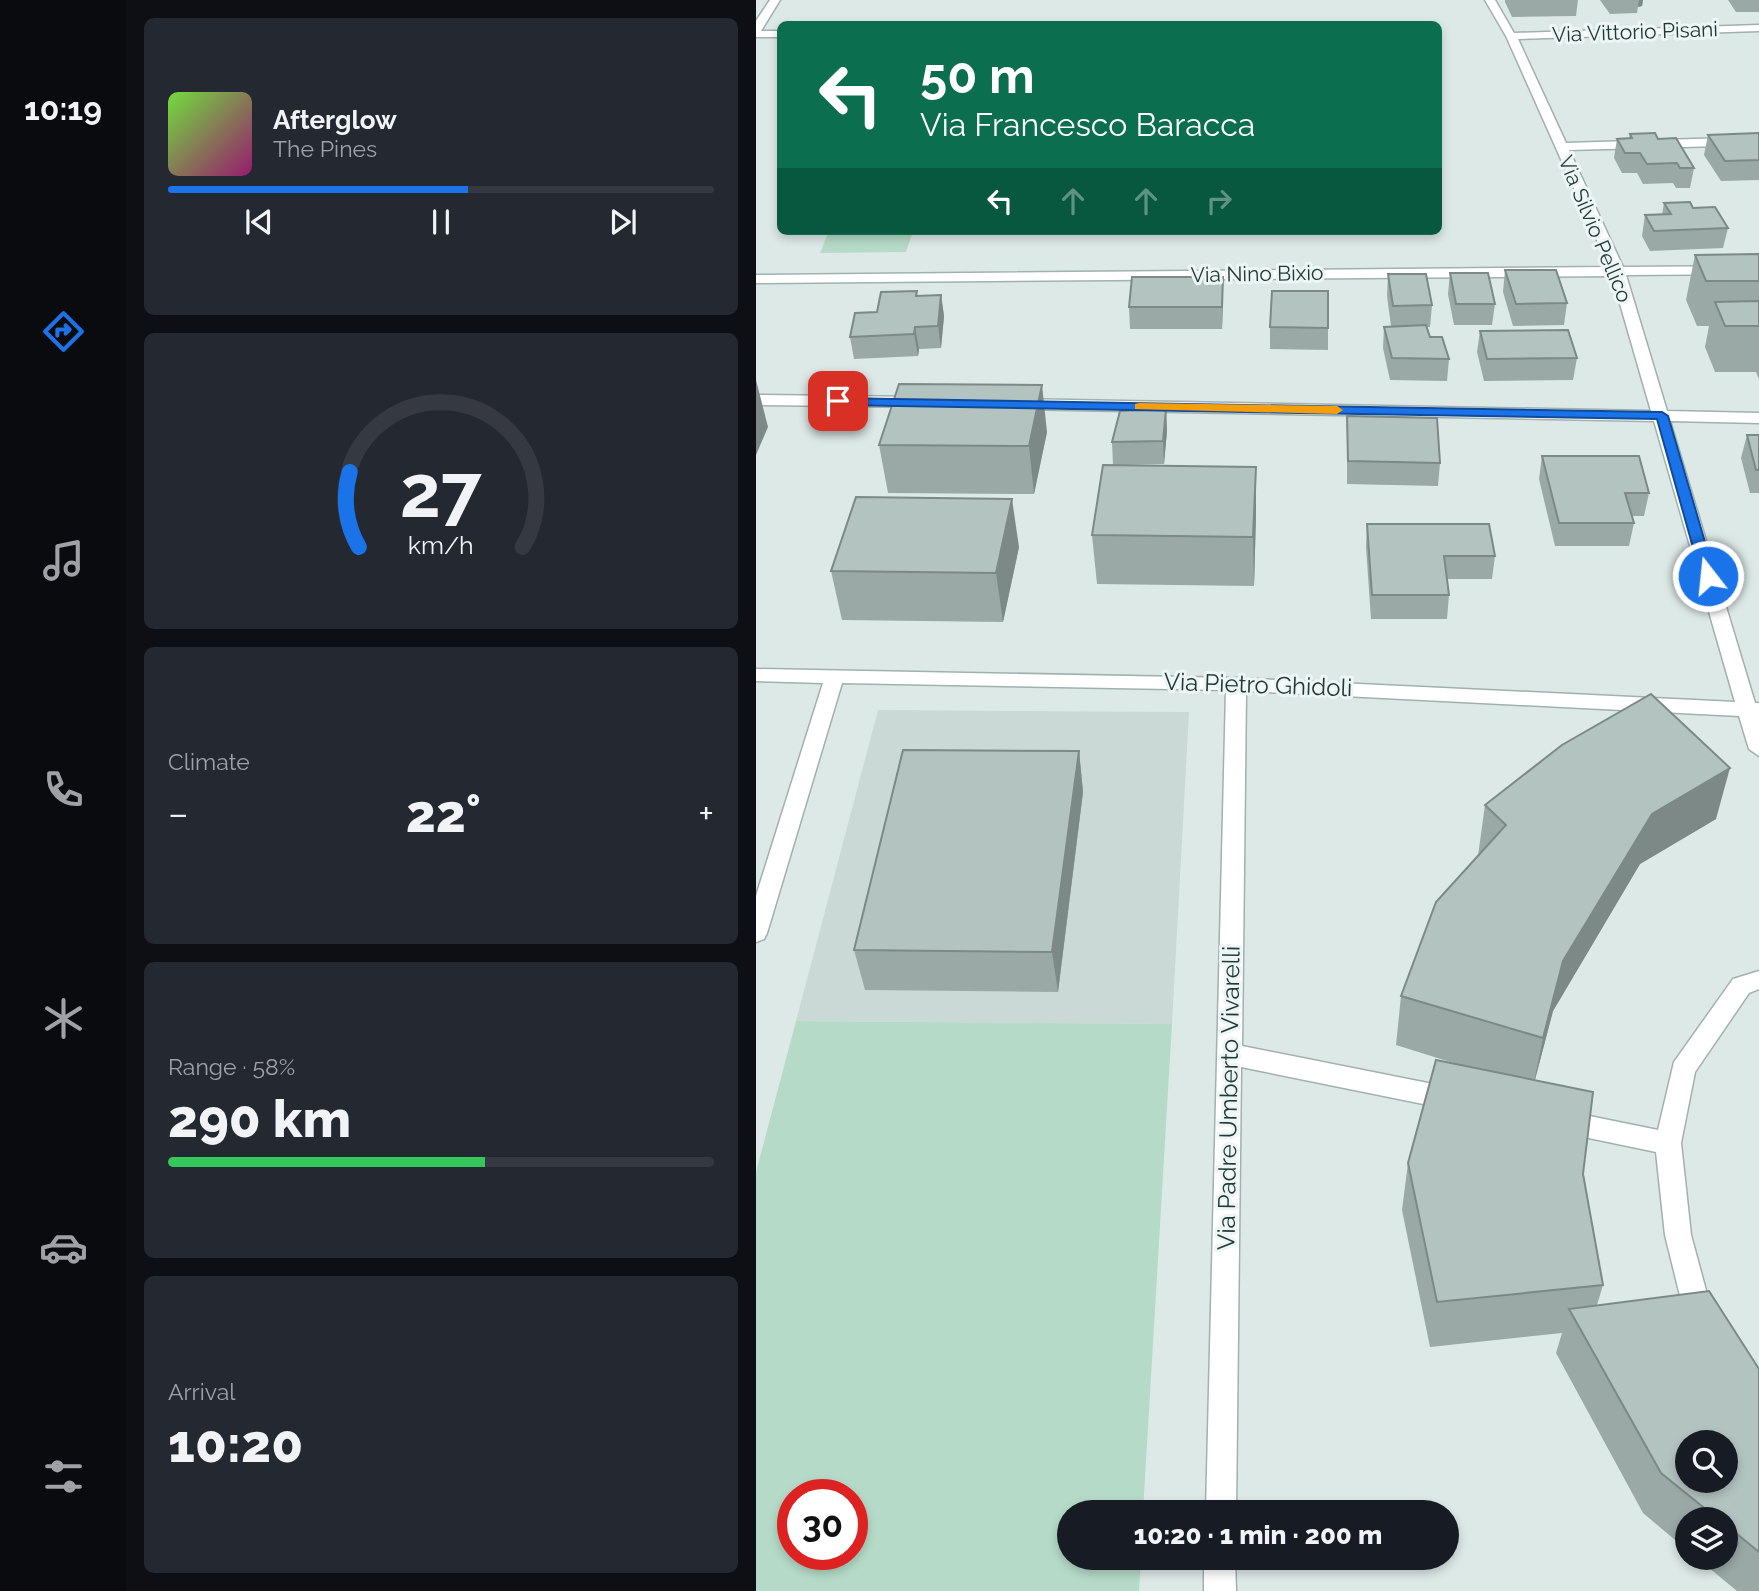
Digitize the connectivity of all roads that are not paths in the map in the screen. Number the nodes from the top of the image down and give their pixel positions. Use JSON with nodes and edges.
{"nodes":[{"id":1,"x":775,"y":0,"type":"edge"},
{"id":2,"x":1490,"y":0,"type":"edge"},
{"id":3,"x":1759,"y":27,"type":"edge"},
{"id":4,"x":756,"y":32,"type":"edge"},
{"id":5,"x":777,"y":34,"type":"edge"},
{"id":6,"x":1511,"y":36,"type":"junction"},
{"id":7,"x":1759,"y":141,"type":"edge"},
{"id":8,"x":1561,"y":147,"type":"junction"},
{"id":9,"x":1617,"y":270,"type":"junction"},
{"id":10,"x":1759,"y":270,"type":"edge"},
{"id":11,"x":756,"y":279,"type":"edge"},
{"id":12,"x":756,"y":400,"type":"edge"},
{"id":13,"x":937,"y":403,"type":"edge"},
{"id":14,"x":1007,"y":404,"type":"edge"},
{"id":15,"x":1662,"y":416,"type":"junction"},
{"id":16,"x":1759,"y":418,"type":"edge"},
{"id":17,"x":756,"y":675,"type":"edge"},
{"id":18,"x":834,"y":677,"type":"junction"},
{"id":19,"x":1236,"y":684,"type":"junction"},
{"id":20,"x":1752,"y":710,"type":"edge"},
{"id":21,"x":1759,"y":750,"type":"edge"},
{"id":22,"x":756,"y":933,"type":"edge"},
{"id":23,"x":1759,"y":980,"type":"edge"},
{"id":24,"x":1229,"y":1054,"type":"junction"},
{"id":25,"x":1476,"y":1104,"type":"edge"},
{"id":26,"x":1531,"y":1115,"type":"edge"},
{"id":27,"x":1668,"y":1143,"type":"junction"},
{"id":28,"x":1710,"y":1342,"type":"edge"},
{"id":29,"x":1221,"y":1500,"type":"edge"},
{"id":30,"x":1220,"y":1570,"type":"edge"},
{"id":31,"x":1220,"y":1591,"type":"edge"}],
"edges":[{"from":1,"to":4,"type":"street"},
{"from":2,"to":6,"type":"street","name":"Via Silvio Pellico"},
{"from":3,"to":6,"type":"street","name":"Via Vittorio Pisani"},
{"from":4,"to":5,"type":"street"},
{"from":6,"to":8,"type":"street","name":"Via Silvio Pellico"},
{"from":7,"to":8,"type":"street"},
{"from":8,"to":9,"type":"street","name":"Via Silvio Pellico"},
{"from":9,"to":10,"type":"street","name":"Via Nino Bixio"},
{"from":9,"to":11,"type":"street","name":"Via Nino Bixio"},
{"from":9,"to":15,"type":"street","name":"Via Silvio Pellico"},
{"from":12,"to":13,"type":"street"},
{"from":14,"to":15,"type":"street"},
{"from":15,"to":16,"type":"street"},
{"from":15,"to":20,"type":"street","name":"Via Silvio Pellico"},
{"from":17,"to":18,"type":"street","name":"Via Pietro Ghidoli"},
{"from":18,"to":19,"type":"street","name":"Via Pietro Ghidoli"},
{"from":18,"to":22,"type":"street"},
{"from":19,"to":20,"type":"street","name":"Via Pietro Ghidoli"},
{"from":19,"to":24,"type":"street","name":"Via Padre Umberto Vivarelli"},
{"from":20,"to":21,"type":"street","name":"Via Silvio Pellico"},
{"from":23,"to":27,"type":"street"},
{"from":24,"to":25,"type":"street"},
{"from":24,"to":29,"type":"street","name":"Via Padre Umberto Vivarelli"},
{"from":26,"to":27,"type":"street"},
{"from":27,"to":28,"type":"street"},
{"from":30,"to":31,"type":"street"}]}
